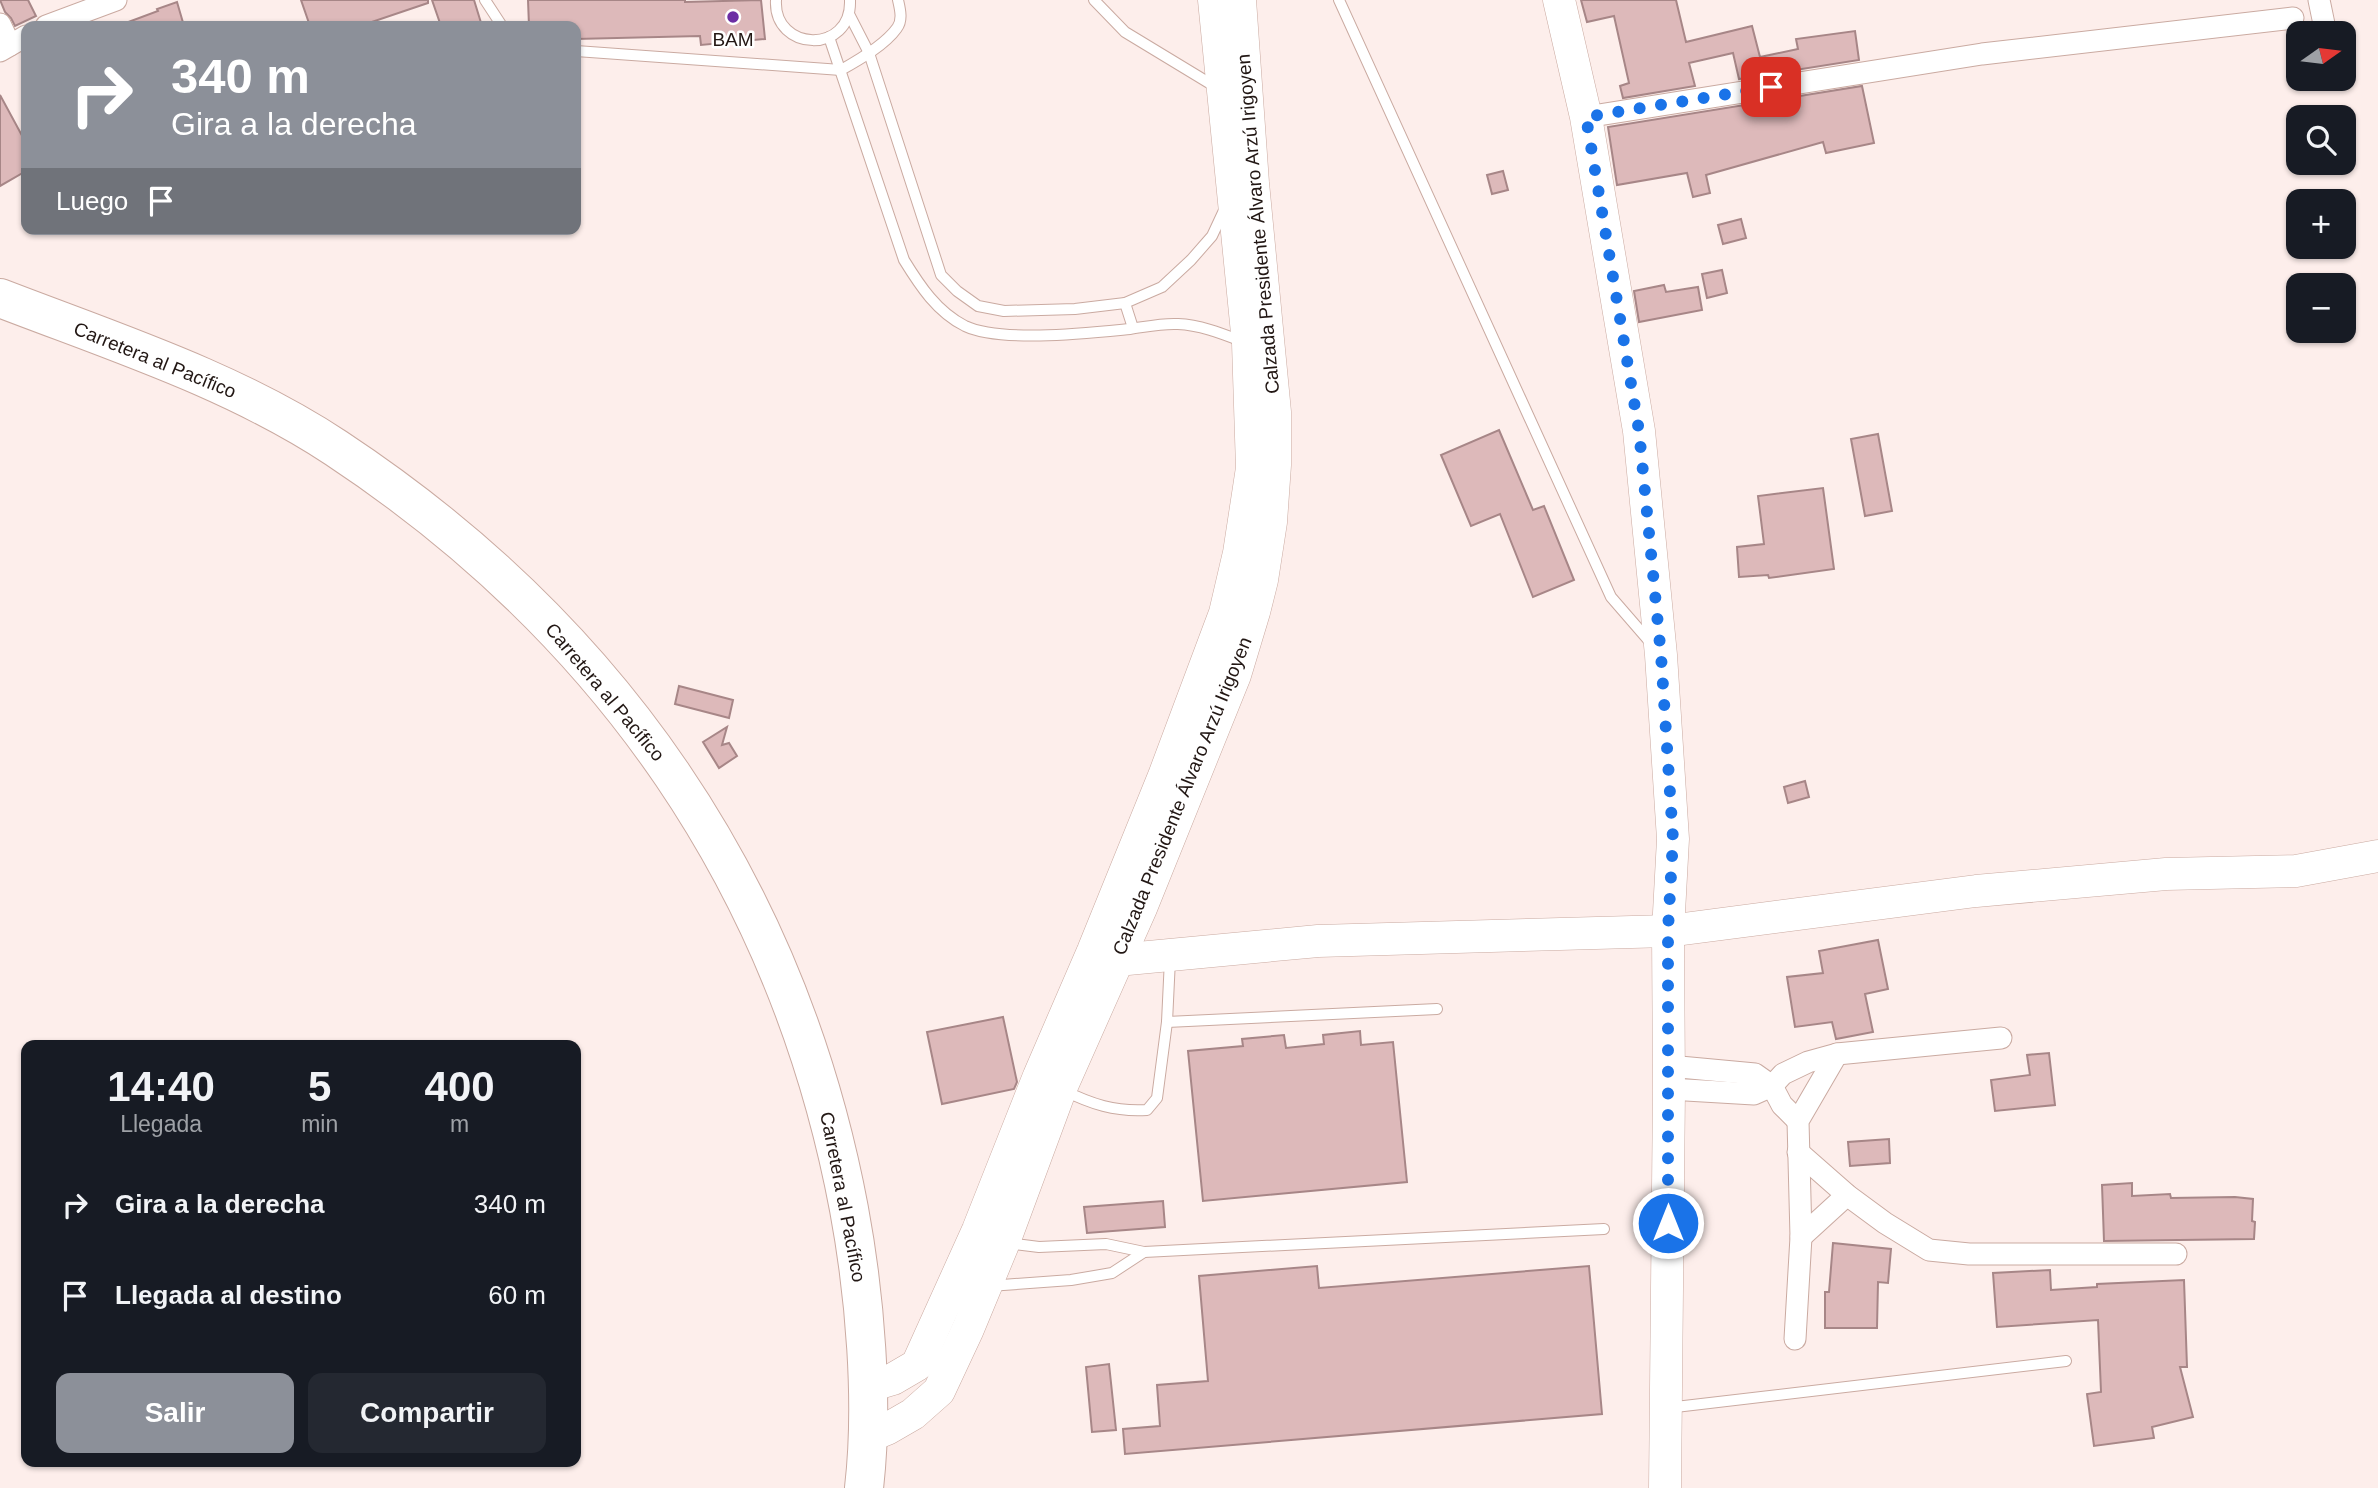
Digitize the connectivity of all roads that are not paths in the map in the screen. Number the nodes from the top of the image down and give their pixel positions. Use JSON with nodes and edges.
{"nodes":[{"id":1,"x":116,"y":0,"type":"edge"},
{"id":2,"x":485,"y":0,"type":"edge"},
{"id":3,"x":776,"y":0,"type":"edge"},
{"id":4,"x":850,"y":0,"type":"edge"},
{"id":5,"x":898,"y":0,"type":"edge"},
{"id":6,"x":1094,"y":0,"type":"edge"},
{"id":7,"x":1214,"y":0,"type":"edge"},
{"id":8,"x":1240,"y":0,"type":"edge"},
{"id":9,"x":1339,"y":0,"type":"edge"},
{"id":10,"x":1559,"y":0,"type":"edge"},
{"id":11,"x":2319,"y":0,"type":"edge"},
{"id":12,"x":849,"y":14,"type":"junction"},
{"id":13,"x":2293,"y":18,"type":"dead end"},
{"id":14,"x":59,"y":21,"type":"edge"},
{"id":15,"x":499,"y":21,"type":"edge"},
{"id":16,"x":2323,"y":21,"type":"edge"},
{"id":17,"x":0,"y":24,"type":"edge"},
{"id":18,"x":829,"y":37,"type":"junction"},
{"id":19,"x":12,"y":44,"type":"edge"},
{"id":20,"x":581,"y":51,"type":"edge"},
{"id":21,"x":869,"y":53,"type":"junction"},
{"id":22,"x":841,"y":70,"type":"junction"},
{"id":23,"x":1223,"y":92,"type":"junction"},
{"id":24,"x":1586,"y":117,"type":"junction"},
{"id":25,"x":1231,"y":194,"type":"junction"},
{"id":26,"x":957,"y":291,"type":"junction"},
{"id":27,"x":0,"y":299,"type":"edge"},
{"id":28,"x":1125,"y":303,"type":"junction"},
{"id":29,"x":948,"y":314,"type":"junction"},
{"id":30,"x":1133,"y":328,"type":"junction"},
{"id":31,"x":1258,"y":345,"type":"junction"},
{"id":32,"x":1661,"y":655,"type":"junction"},
{"id":33,"x":2378,"y":856,"type":"edge"},
{"id":34,"x":1668,"y":930,"type":"junction"},
{"id":35,"x":1170,"y":955,"type":"junction"},
{"id":36,"x":1105,"y":956,"type":"junction"},
{"id":37,"x":1437,"y":1009,"type":"dead end"},
{"id":38,"x":1167,"y":1023,"type":"junction"},
{"id":39,"x":2001,"y":1038,"type":"dead end"},
{"id":40,"x":1837,"y":1055,"type":"junction"},
{"id":41,"x":1669,"y":1078,"type":"junction"},
{"id":42,"x":1050,"y":1082,"type":"junction"},
{"id":43,"x":1772,"y":1086,"type":"junction"},
{"id":44,"x":1798,"y":1121,"type":"junction"},
{"id":45,"x":1798,"y":1152,"type":"junction"},
{"id":46,"x":1847,"y":1195,"type":"junction"},
{"id":47,"x":1604,"y":1229,"type":"dead end"},
{"id":48,"x":991,"y":1236,"type":"junction"},
{"id":49,"x":1801,"y":1237,"type":"junction"},
{"id":50,"x":1144,"y":1252,"type":"junction"},
{"id":51,"x":2176,"y":1254,"type":"dead end"},
{"id":52,"x":986,"y":1286,"type":"junction"},
{"id":53,"x":1795,"y":1339,"type":"dead end"},
{"id":54,"x":2066,"y":1361,"type":"dead end"},
{"id":55,"x":866,"y":1387,"type":"junction"},
{"id":56,"x":1664,"y":1408,"type":"junction"},
{"id":57,"x":867,"y":1437,"type":"junction"},
{"id":58,"x":864,"y":1488,"type":"edge"},
{"id":59,"x":1665,"y":1488,"type":"edge"}],
"edges":[{"from":1,"to":14,"type":"street"},
{"from":2,"to":15,"type":"lane"},
{"from":3,"to":18,"type":"lane"},
{"from":4,"to":12,"type":"lane"},
{"from":5,"to":21,"type":"lane"},
{"from":6,"to":23,"type":"lane"},
{"from":7,"to":23,"type":"street","name":"Calzada Presidente Álvaro Arzú Irigoyen"},
{"from":8,"to":31,"type":"street","name":"Calzada Presidente Álvaro Arzú Irigoyen"},
{"from":9,"to":32,"type":"lane"},
{"from":10,"to":24,"type":"street"},
{"from":11,"to":16,"type":"street"},
{"from":12,"to":18,"type":"lane"},
{"from":12,"to":21,"type":"lane"},
{"from":13,"to":24,"type":"street"},
{"from":17,"to":19,"type":"street"},
{"from":18,"to":22,"type":"lane"},
{"from":20,"to":22,"type":"lane"},
{"from":21,"to":22,"type":"lane"},
{"from":21,"to":26,"type":"lane"},
{"from":22,"to":29,"type":"lane"},
{"from":23,"to":25,"type":"street","name":"Calzada Presidente Álvaro Arzú Irigoyen"},
{"from":24,"to":32,"type":"street"},
{"from":25,"to":28,"type":"lane"},
{"from":25,"to":31,"type":"street","name":"Calzada Presidente Álvaro Arzú Irigoyen"},
{"from":26,"to":28,"type":"lane"},
{"from":26,"to":29,"type":"lane"},
{"from":27,"to":55,"type":"highway","name":"Carretera al Pacífico"},
{"from":28,"to":30,"type":"lane"},
{"from":29,"to":30,"type":"lane"},
{"from":30,"to":31,"type":"lane"},
{"from":31,"to":36,"type":"street","name":"Calzada Presidente Álvaro Arzú Irigoyen"},
{"from":32,"to":34,"type":"street"},
{"from":33,"to":34,"type":"street"},
{"from":34,"to":35,"type":"street"},
{"from":34,"to":41,"type":"street"},
{"from":35,"to":36,"type":"street"},
{"from":35,"to":38,"type":"lane"},
{"from":36,"to":42,"type":"street","name":"Calzada Presidente Álvaro Arzú Irigoyen"},
{"from":37,"to":38,"type":"lane"},
{"from":38,"to":42,"type":"lane"},
{"from":39,"to":40,"type":"street"},
{"from":40,"to":43,"type":"street"},
{"from":40,"to":44,"type":"street"},
{"from":41,"to":43,"type":"street"},
{"from":41,"to":56,"type":"street"},
{"from":42,"to":48,"type":"street","name":"Calzada Presidente Álvaro Arzú Irigoyen"},
{"from":43,"to":44,"type":"street"},
{"from":44,"to":45,"type":"street"},
{"from":45,"to":46,"type":"street"},
{"from":45,"to":49,"type":"street"},
{"from":46,"to":49,"type":"street"},
{"from":46,"to":51,"type":"street"},
{"from":47,"to":50,"type":"lane"},
{"from":48,"to":50,"type":"lane"},
{"from":48,"to":52,"type":"street","name":"Calzada Presidente Álvaro Arzú Irigoyen"},
{"from":48,"to":55,"type":"street","name":"Calzada Presidente Álvaro Arzú Irigoyen"},
{"from":49,"to":53,"type":"street"},
{"from":50,"to":52,"type":"lane"},
{"from":52,"to":57,"type":"street","name":"Calzada Presidente Álvaro Arzú Irigoyen"},
{"from":54,"to":56,"type":"lane"},
{"from":55,"to":57,"type":"highway","name":"Carretera al Pacífico"},
{"from":56,"to":59,"type":"street"},
{"from":57,"to":58,"type":"highway","name":"Carretera al Pacífico"}]}
